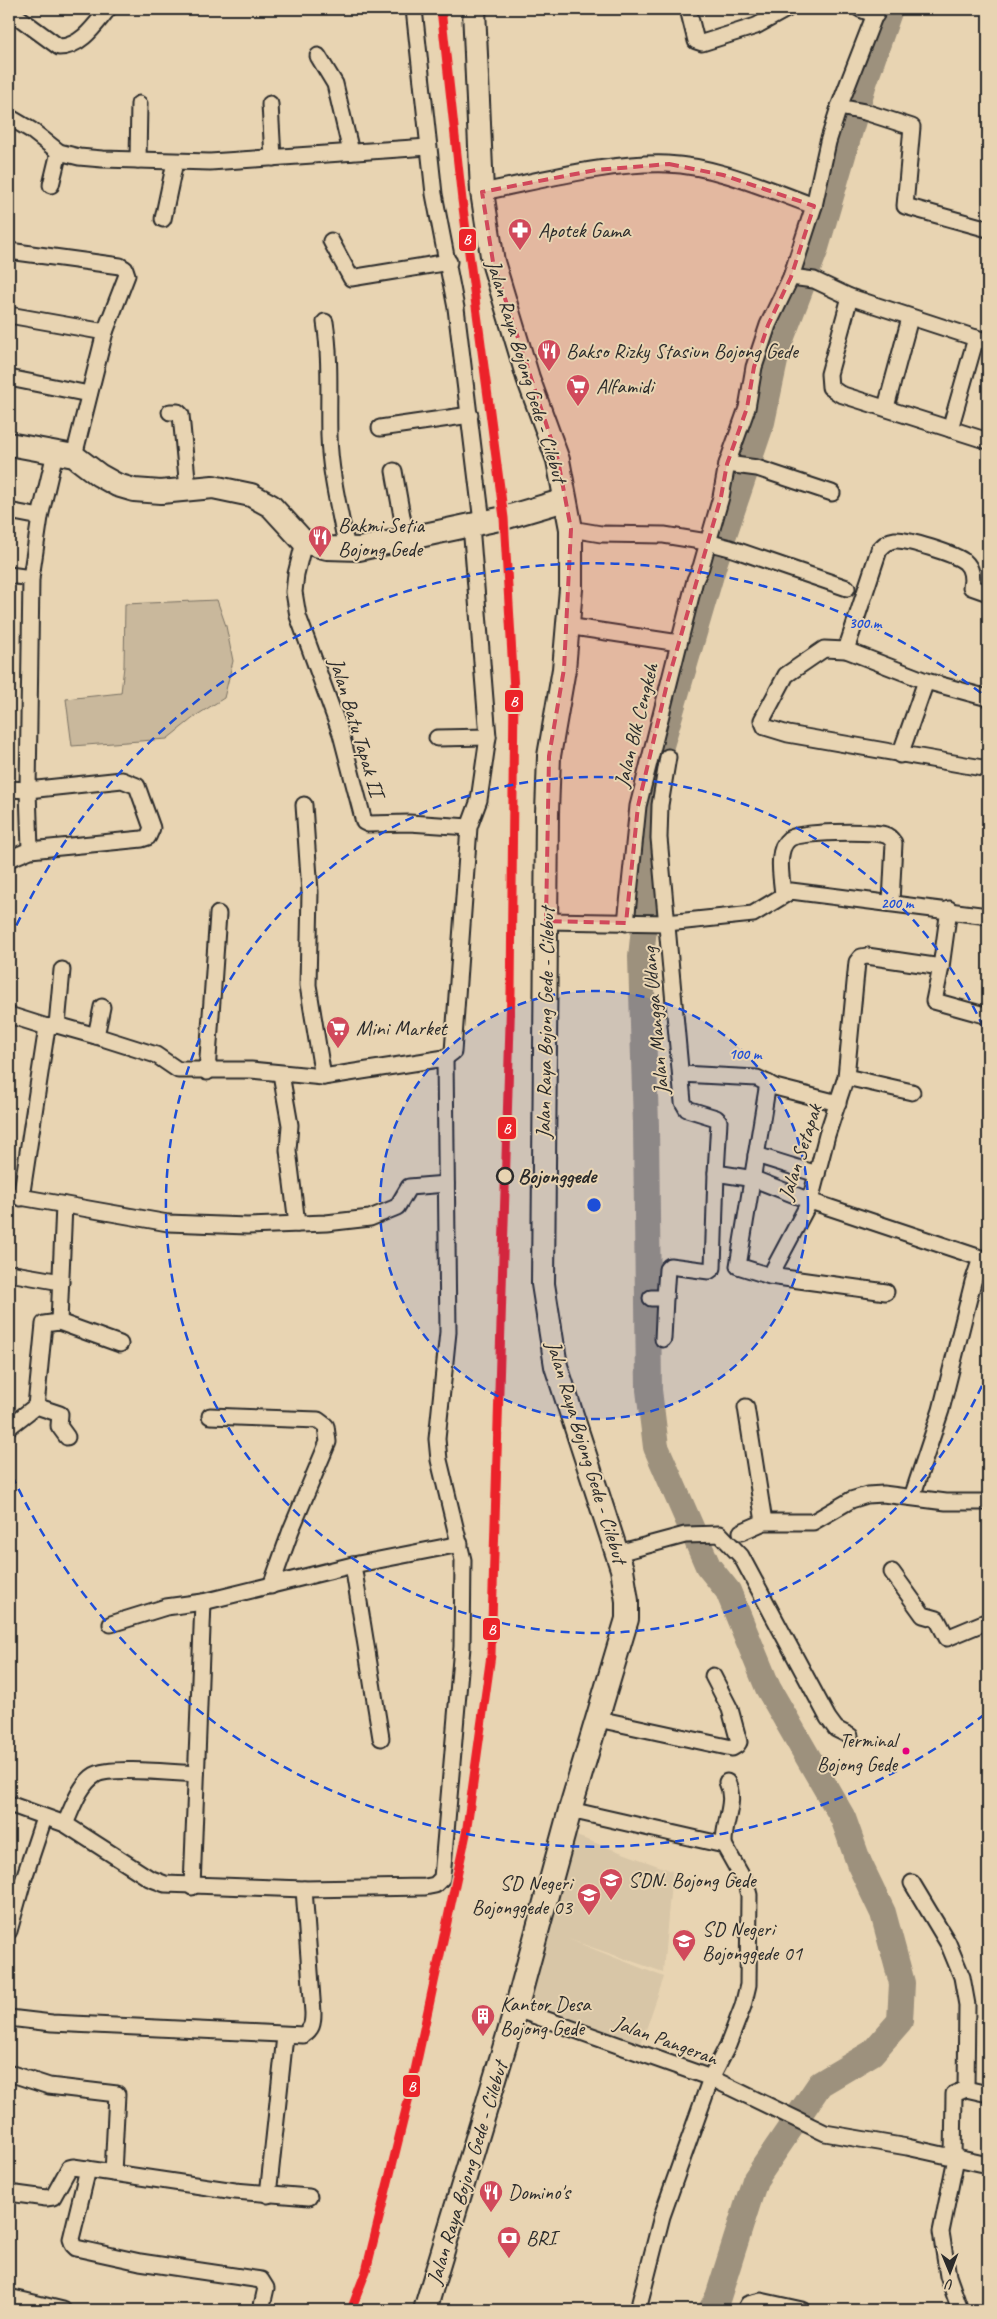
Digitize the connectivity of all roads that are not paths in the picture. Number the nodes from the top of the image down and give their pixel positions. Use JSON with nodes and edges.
{"nodes":[{"id":1,"x":108,"y":9,"type":"edge"},
{"id":2,"x":414,"y":9,"type":"edge"},
{"id":3,"x":474,"y":9,"type":"edge"},
{"id":4,"x":688,"y":9,"type":"edge"},
{"id":5,"x":787,"y":9,"type":"edge"},
{"id":6,"x":860,"y":9,"type":"edge"},
{"id":7,"x":876,"y":12,"type":"edge"},
{"id":8,"x":16,"y":13,"type":"edge"},
{"id":9,"x":318,"y":56,"type":"dead end"},
{"id":10,"x":139,"y":104,"type":"dead end"},
{"id":11,"x":270,"y":104,"type":"dead end"},
{"id":12,"x":851,"y":110,"type":"junction"},
{"id":13,"x":9,"y":117,"type":"edge"},
{"id":14,"x":428,"y":147,"type":"junction"},
{"id":15,"x":59,"y":152,"type":"junction"},
{"id":16,"x":351,"y":152,"type":"junction"},
{"id":17,"x":273,"y":158,"type":"junction"},
{"id":18,"x":138,"y":160,"type":"junction"},
{"id":19,"x":175,"y":162,"type":"junction"},
{"id":20,"x":51,"y":185,"type":"dead end"},
{"id":21,"x":482,"y":192,"type":"junction"},
{"id":22,"x":814,"y":206,"type":"junction"},
{"id":23,"x":163,"y":219,"type":"dead end"},
{"id":24,"x":988,"y":229,"type":"edge"},
{"id":25,"x":331,"y":241,"type":"dead end"},
{"id":26,"x":9,"y":251,"type":"edge"},
{"id":27,"x":449,"y":262,"type":"junction"},
{"id":28,"x":794,"y":277,"type":"junction"},
{"id":29,"x":850,"y":297,"type":"junction"},
{"id":30,"x":9,"y":315,"type":"edge"},
{"id":31,"x":910,"y":318,"type":"junction"},
{"id":32,"x":325,"y":322,"type":"dead end"},
{"id":33,"x":105,"y":332,"type":"junction"},
{"id":34,"x":982,"y":340,"type":"edge"},
{"id":35,"x":9,"y":378,"type":"edge"},
{"id":36,"x":89,"y":394,"type":"junction"},
{"id":37,"x":886,"y":408,"type":"junction"},
{"id":38,"x":170,"y":412,"type":"dead end"},
{"id":39,"x":470,"y":415,"type":"junction"},
{"id":40,"x":380,"y":428,"type":"dead end"},
{"id":41,"x":950,"y":429,"type":"junction"},
{"id":42,"x":988,"y":441,"type":"edge"},
{"id":43,"x":9,"y":444,"type":"edge"},
{"id":44,"x":65,"y":454,"type":"junction"},
{"id":45,"x":734,"y":464,"type":"junction"},
{"id":46,"x":394,"y":470,"type":"dead end"},
{"id":47,"x":188,"y":489,"type":"junction"},
{"id":48,"x":832,"y":493,"type":"dead end"},
{"id":49,"x":565,"y":500,"type":"junction"},
{"id":50,"x":9,"y":510,"type":"edge"},
{"id":51,"x":40,"y":517,"type":"junction"},
{"id":52,"x":476,"y":524,"type":"junction"},
{"id":53,"x":571,"y":529,"type":"junction"},
{"id":54,"x":406,"y":539,"type":"junction"},
{"id":55,"x":304,"y":542,"type":"junction"},
{"id":56,"x":710,"y":543,"type":"junction"},
{"id":57,"x":347,"y":549,"type":"junction"},
{"id":58,"x":9,"y":575,"type":"edge"},
{"id":59,"x":31,"y":578,"type":"junction"},
{"id":60,"x":847,"y":588,"type":"dead end"},
{"id":61,"x":988,"y":593,"type":"edge"},
{"id":62,"x":567,"y":626,"type":"junction"},
{"id":63,"x":679,"y":643,"type":"junction"},
{"id":64,"x":846,"y":650,"type":"junction"},
{"id":65,"x":926,"y":681,"type":"junction"},
{"id":66,"x":988,"y":698,"type":"edge"},
{"id":67,"x":488,"y":737,"type":"junction"},
{"id":68,"x":437,"y":738,"type":"dead end"},
{"id":69,"x":900,"y":755,"type":"junction"},
{"id":70,"x":668,"y":757,"type":"dead end"},
{"id":71,"x":988,"y":769,"type":"edge"},
{"id":72,"x":9,"y":789,"type":"edge"},
{"id":73,"x":28,"y":790,"type":"junction"},
{"id":74,"x":304,"y":805,"type":"dead end"},
{"id":75,"x":468,"y":827,"type":"junction"},
{"id":76,"x":30,"y":850,"type":"junction"},
{"id":77,"x":9,"y":859,"type":"edge"},
{"id":78,"x":783,"y":895,"type":"junction"},
{"id":79,"x":892,"y":902,"type":"junction"},
{"id":80,"x":949,"y":909,"type":"junction"},
{"id":81,"x":218,"y":914,"type":"dead end"},
{"id":82,"x":988,"y":916,"type":"edge"},
{"id":83,"x":546,"y":921,"type":"junction"},
{"id":84,"x":632,"y":923,"type":"junction"},
{"id":85,"x":666,"y":923,"type":"junction"},
{"id":86,"x":941,"y":967,"type":"junction"},
{"id":87,"x":62,"y":970,"type":"dead end"},
{"id":88,"x":102,"y":1007,"type":"dead end"},
{"id":89,"x":9,"y":1015,"type":"edge"},
{"id":90,"x":988,"y":1016,"type":"edge"},
{"id":91,"x":52,"y":1026,"type":"junction"},
{"id":92,"x":96,"y":1036,"type":"junction"},
{"id":93,"x":445,"y":1058,"type":"junction"},
{"id":94,"x":207,"y":1072,"type":"junction"},
{"id":95,"x":281,"y":1074,"type":"junction"},
{"id":96,"x":681,"y":1074,"type":"junction"},
{"id":97,"x":323,"y":1077,"type":"junction"},
{"id":98,"x":846,"y":1077,"type":"junction"},
{"id":99,"x":768,"y":1083,"type":"junction"},
{"id":100,"x":912,"y":1092,"type":"dead end"},
{"id":101,"x":838,"y":1102,"type":"junction"},
{"id":102,"x":756,"y":1155,"type":"junction"},
{"id":103,"x":716,"y":1173,"type":"junction"},
{"id":104,"x":817,"y":1174,"type":"junction"},
{"id":105,"x":754,"y":1178,"type":"junction"},
{"id":106,"x":446,"y":1184,"type":"junction"},
{"id":107,"x":15,"y":1196,"type":"edge"},
{"id":108,"x":810,"y":1201,"type":"junction"},
{"id":109,"x":64,"y":1205,"type":"junction"},
{"id":110,"x":297,"y":1224,"type":"junction"},
{"id":111,"x":984,"y":1259,"type":"edge"},
{"id":112,"x":713,"y":1262,"type":"junction"},
{"id":113,"x":738,"y":1266,"type":"junction"},
{"id":114,"x":9,"y":1273,"type":"edge"},
{"id":115,"x":770,"y":1276,"type":"junction"},
{"id":116,"x":61,"y":1282,"type":"junction"},
{"id":117,"x":886,"y":1292,"type":"dead end"},
{"id":118,"x":59,"y":1322,"type":"junction"},
{"id":119,"x":663,"y":1339,"type":"dead end"},
{"id":120,"x":120,"y":1344,"type":"dead end"},
{"id":121,"x":36,"y":1406,"type":"junction"},
{"id":122,"x":746,"y":1407,"type":"dead end"},
{"id":123,"x":210,"y":1416,"type":"dead end"},
{"id":124,"x":9,"y":1427,"type":"edge"},
{"id":125,"x":67,"y":1437,"type":"dead end"},
{"id":126,"x":912,"y":1497,"type":"junction"},
{"id":127,"x":988,"y":1502,"type":"edge"},
{"id":128,"x":764,"y":1522,"type":"junction"},
{"id":129,"x":741,"y":1532,"type":"dead end"},
{"id":130,"x":460,"y":1544,"type":"junction"},
{"id":131,"x":618,"y":1553,"type":"junction"},
{"id":132,"x":353,"y":1565,"type":"junction"},
{"id":133,"x":892,"y":1572,"type":"dead end"},
{"id":134,"x":271,"y":1586,"type":"junction"},
{"id":135,"x":203,"y":1602,"type":"junction"},
{"id":136,"x":988,"y":1621,"type":"edge"},
{"id":137,"x":111,"y":1624,"type":"dead end"},
{"id":138,"x":713,"y":1676,"type":"dead end"},
{"id":139,"x":598,"y":1718,"type":"junction"},
{"id":140,"x":850,"y":1736,"type":"dead end"},
{"id":141,"x":380,"y":1738,"type":"dead end"},
{"id":142,"x":196,"y":1774,"type":"junction"},
{"id":143,"x":727,"y":1782,"type":"dead end"},
{"id":144,"x":9,"y":1804,"type":"edge"},
{"id":145,"x":570,"y":1810,"type":"junction"},
{"id":146,"x":44,"y":1818,"type":"junction"},
{"id":147,"x":65,"y":1824,"type":"junction"},
{"id":148,"x":724,"y":1845,"type":"junction"},
{"id":149,"x":912,"y":1883,"type":"dead end"},
{"id":150,"x":192,"y":1886,"type":"junction"},
{"id":151,"x":304,"y":1889,"type":"junction"},
{"id":152,"x":9,"y":1931,"type":"edge"},
{"id":153,"x":516,"y":2009,"type":"junction"},
{"id":154,"x":9,"y":2018,"type":"edge"},
{"id":155,"x":285,"y":2036,"type":"junction"},
{"id":156,"x":9,"y":2073,"type":"edge"},
{"id":157,"x":711,"y":2078,"type":"junction"},
{"id":158,"x":966,"y":2089,"type":"junction"},
{"id":159,"x":988,"y":2094,"type":"edge"},
{"id":160,"x":954,"y":2158,"type":"junction"},
{"id":161,"x":988,"y":2165,"type":"edge"},
{"id":162,"x":88,"y":2169,"type":"junction"},
{"id":163,"x":112,"y":2173,"type":"junction"},
{"id":164,"x":9,"y":2193,"type":"edge"},
{"id":165,"x":268,"y":2195,"type":"junction"},
{"id":166,"x":310,"y":2197,"type":"dead end"},
{"id":167,"x":9,"y":2297,"type":"edge"},
{"id":168,"x":63,"y":2310,"type":"edge"},
{"id":169,"x":262,"y":2310,"type":"edge"},
{"id":170,"x":426,"y":2310,"type":"edge"},
{"id":171,"x":638,"y":2310,"type":"edge"},
{"id":172,"x":745,"y":2310,"type":"edge"},
{"id":173,"x":802,"y":2310,"type":"edge"},
{"id":174,"x":960,"y":2310,"type":"edge"}],
"edges":[{"from":1,"to":8,"type":"street"},
{"from":2,"to":14,"type":"street"},
{"from":3,"to":21,"type":"main road","name":"Jalan Raya Bojong Gede - Cilebut"},
{"from":4,"to":5,"type":"street"},
{"from":6,"to":7,"type":"street"},
{"from":7,"to":12,"type":"street","name":"Jalan Blk Cengkeh"},
{"from":9,"to":16,"type":"street"},
{"from":10,"to":18,"type":"street"},
{"from":11,"to":17,"type":"street"},
{"from":12,"to":22,"type":"street","name":"Jalan Blk Cengkeh"},
{"from":12,"to":24,"type":"street"},
{"from":13,"to":15,"type":"street"},
{"from":14,"to":16,"type":"street"},
{"from":14,"to":27,"type":"street"},
{"from":15,"to":18,"type":"street"},
{"from":15,"to":20,"type":"street"},
{"from":16,"to":17,"type":"street"},
{"from":17,"to":19,"type":"street"},
{"from":18,"to":19,"type":"street"},
{"from":19,"to":23,"type":"street"},
{"from":21,"to":22,"type":"street"},
{"from":21,"to":49,"type":"main road","name":"Jalan Raya Bojong Gede - Cilebut"},
{"from":22,"to":28,"type":"street","name":"Jalan Blk Cengkeh"},
{"from":25,"to":27,"type":"street"},
{"from":26,"to":33,"type":"street"},
{"from":27,"to":39,"type":"street"},
{"from":28,"to":29,"type":"street"},
{"from":28,"to":45,"type":"street","name":"Jalan Blk Cengkeh"},
{"from":29,"to":31,"type":"street"},
{"from":29,"to":37,"type":"street"},
{"from":30,"to":33,"type":"street"},
{"from":31,"to":34,"type":"street"},
{"from":31,"to":37,"type":"street"},
{"from":32,"to":57,"type":"street"},
{"from":33,"to":36,"type":"street"},
{"from":34,"to":41,"type":"street"},
{"from":35,"to":36,"type":"street"},
{"from":36,"to":44,"type":"street"},
{"from":37,"to":41,"type":"street"},
{"from":38,"to":47,"type":"street"},
{"from":39,"to":40,"type":"street"},
{"from":39,"to":52,"type":"street"},
{"from":41,"to":42,"type":"street"},
{"from":43,"to":44,"type":"main road"},
{"from":44,"to":47,"type":"main road"},
{"from":44,"to":51,"type":"street"},
{"from":45,"to":48,"type":"street"},
{"from":45,"to":56,"type":"street","name":"Jalan Blk Cengkeh"},
{"from":46,"to":54,"type":"street"},
{"from":47,"to":55,"type":"main road"},
{"from":49,"to":52,"type":"main road"},
{"from":49,"to":53,"type":"main road","name":"Jalan Raya Bojong Gede - Cilebut"},
{"from":50,"to":51,"type":"street"},
{"from":51,"to":59,"type":"street"},
{"from":52,"to":54,"type":"main road"},
{"from":52,"to":67,"type":"street"},
{"from":53,"to":56,"type":"street"},
{"from":53,"to":62,"type":"main road","name":"Jalan Raya Bojong Gede - Cilebut"},
{"from":54,"to":57,"type":"main road"},
{"from":55,"to":57,"type":"main road"},
{"from":55,"to":75,"type":"street","name":"Jalan Batu Tapak II"},
{"from":56,"to":60,"type":"street"},
{"from":56,"to":63,"type":"street","name":"Jalan Blk Cengkeh"},
{"from":58,"to":59,"type":"street"},
{"from":59,"to":73,"type":"street"},
{"from":61,"to":64,"type":"street"},
{"from":62,"to":63,"type":"street"},
{"from":62,"to":83,"type":"main road","name":"Jalan Raya Bojong Gede - Cilebut"},
{"from":63,"to":84,"type":"street","name":"Jalan Blk Cengkeh"},
{"from":64,"to":65,"type":"street"},
{"from":64,"to":69,"type":"street"},
{"from":65,"to":66,"type":"street"},
{"from":65,"to":69,"type":"street"},
{"from":67,"to":68,"type":"street"},
{"from":67,"to":75,"type":"street"},
{"from":69,"to":71,"type":"street"},
{"from":70,"to":85,"type":"street","name":"Jalan Mangga Udang"},
{"from":72,"to":73,"type":"street"},
{"from":73,"to":76,"type":"street"},
{"from":73,"to":76,"type":"street"},
{"from":74,"to":97,"type":"street"},
{"from":75,"to":93,"type":"street"},
{"from":76,"to":77,"type":"street"},
{"from":78,"to":79,"type":"street"},
{"from":78,"to":79,"type":"street"},
{"from":78,"to":85,"type":"street"},
{"from":79,"to":80,"type":"street"},
{"from":80,"to":82,"type":"street"},
{"from":80,"to":86,"type":"street"},
{"from":81,"to":94,"type":"street"},
{"from":83,"to":84,"type":"street"},
{"from":83,"to":131,"type":"main road","name":"Jalan Raya Bojong Gede - Cilebut"},
{"from":84,"to":85,"type":"street"},
{"from":85,"to":96,"type":"street","name":"Jalan Mangga Udang"},
{"from":86,"to":90,"type":"street"},
{"from":86,"to":98,"type":"street","name":"Jalan Setapak"},
{"from":87,"to":91,"type":"street"},
{"from":88,"to":92,"type":"street"},
{"from":89,"to":91,"type":"street"},
{"from":91,"to":92,"type":"street"},
{"from":91,"to":107,"type":"street"},
{"from":92,"to":94,"type":"street"},
{"from":93,"to":97,"type":"street"},
{"from":93,"to":106,"type":"street"},
{"from":94,"to":95,"type":"street"},
{"from":95,"to":97,"type":"street"},
{"from":95,"to":110,"type":"street"},
{"from":96,"to":99,"type":"street"},
{"from":96,"to":103,"type":"street","name":"Jalan Mangga Udang"},
{"from":98,"to":100,"type":"street"},
{"from":98,"to":101,"type":"street","name":"Jalan Setapak"},
{"from":99,"to":101,"type":"street"},
{"from":99,"to":102,"type":"street","name":"Jalan Setapak"},
{"from":101,"to":104,"type":"street","name":"Jalan Setapak"},
{"from":102,"to":104,"type":"street"},
{"from":102,"to":105,"type":"street","name":"Jalan Setapak"},
{"from":103,"to":105,"type":"street"},
{"from":103,"to":112,"type":"street"},
{"from":104,"to":108,"type":"street","name":"Jalan Setapak"},
{"from":105,"to":108,"type":"street"},
{"from":105,"to":113,"type":"street","name":"Jalan Setapak"},
{"from":106,"to":110,"type":"street"},
{"from":106,"to":130,"type":"street"},
{"from":107,"to":109,"type":"street"},
{"from":108,"to":111,"type":"street"},
{"from":108,"to":115,"type":"street","name":"Jalan Setapak"},
{"from":109,"to":110,"type":"street"},
{"from":109,"to":116,"type":"street"},
{"from":111,"to":126,"type":"street"},
{"from":112,"to":113,"type":"street"},
{"from":112,"to":119,"type":"street"},
{"from":113,"to":115,"type":"street"},
{"from":114,"to":116,"type":"street"},
{"from":115,"to":117,"type":"street"},
{"from":116,"to":118,"type":"street"},
{"from":118,"to":120,"type":"street"},
{"from":118,"to":121,"type":"street"},
{"from":121,"to":124,"type":"street"},
{"from":121,"to":125,"type":"street"},
{"from":122,"to":128,"type":"street"},
{"from":123,"to":134,"type":"street"},
{"from":126,"to":127,"type":"street"},
{"from":126,"to":128,"type":"street"},
{"from":128,"to":129,"type":"street"},
{"from":130,"to":132,"type":"street"},
{"from":130,"to":151,"type":"street"},
{"from":131,"to":139,"type":"main road","name":"Jalan Raya Bojong Gede - Cilebut"},
{"from":131,"to":140,"type":"street"},
{"from":132,"to":134,"type":"street"},
{"from":132,"to":141,"type":"street"},
{"from":133,"to":136,"type":"street"},
{"from":134,"to":135,"type":"street"},
{"from":135,"to":137,"type":"street"},
{"from":135,"to":142,"type":"street"},
{"from":138,"to":139,"type":"street"},
{"from":139,"to":145,"type":"main road","name":"Jalan Raya Bojong Gede - Cilebut"},
{"from":142,"to":147,"type":"street"},
{"from":142,"to":150,"type":"street"},
{"from":143,"to":148,"type":"street"},
{"from":144,"to":146,"type":"street"},
{"from":145,"to":148,"type":"street"},
{"from":145,"to":153,"type":"main road","name":"Jalan Raya Bojong Gede - Cilebut"},
{"from":146,"to":147,"type":"street"},
{"from":146,"to":152,"type":"street"},
{"from":147,"to":150,"type":"street"},
{"from":148,"to":157,"type":"street"},
{"from":149,"to":158,"type":"street"},
{"from":150,"to":151,"type":"street"},
{"from":151,"to":155,"type":"street"},
{"from":153,"to":157,"type":"street","name":"Jalan Pangeran"},
{"from":153,"to":170,"type":"main road","name":"Jalan Raya Bojong Gede - Cilebut"},
{"from":154,"to":155,"type":"street"},
{"from":155,"to":165,"type":"street"},
{"from":156,"to":163,"type":"street"},
{"from":157,"to":160,"type":"street","name":"Jalan Pangeran"},
{"from":157,"to":171,"type":"street"},
{"from":158,"to":159,"type":"street"},
{"from":158,"to":160,"type":"street"},
{"from":160,"to":161,"type":"street"},
{"from":160,"to":174,"type":"street"},
{"from":162,"to":163,"type":"street"},
{"from":162,"to":164,"type":"street"},
{"from":162,"to":169,"type":"street"},
{"from":163,"to":165,"type":"street"},
{"from":165,"to":166,"type":"street"},
{"from":167,"to":168,"type":"street"},
{"from":172,"to":173,"type":"street"}]}
